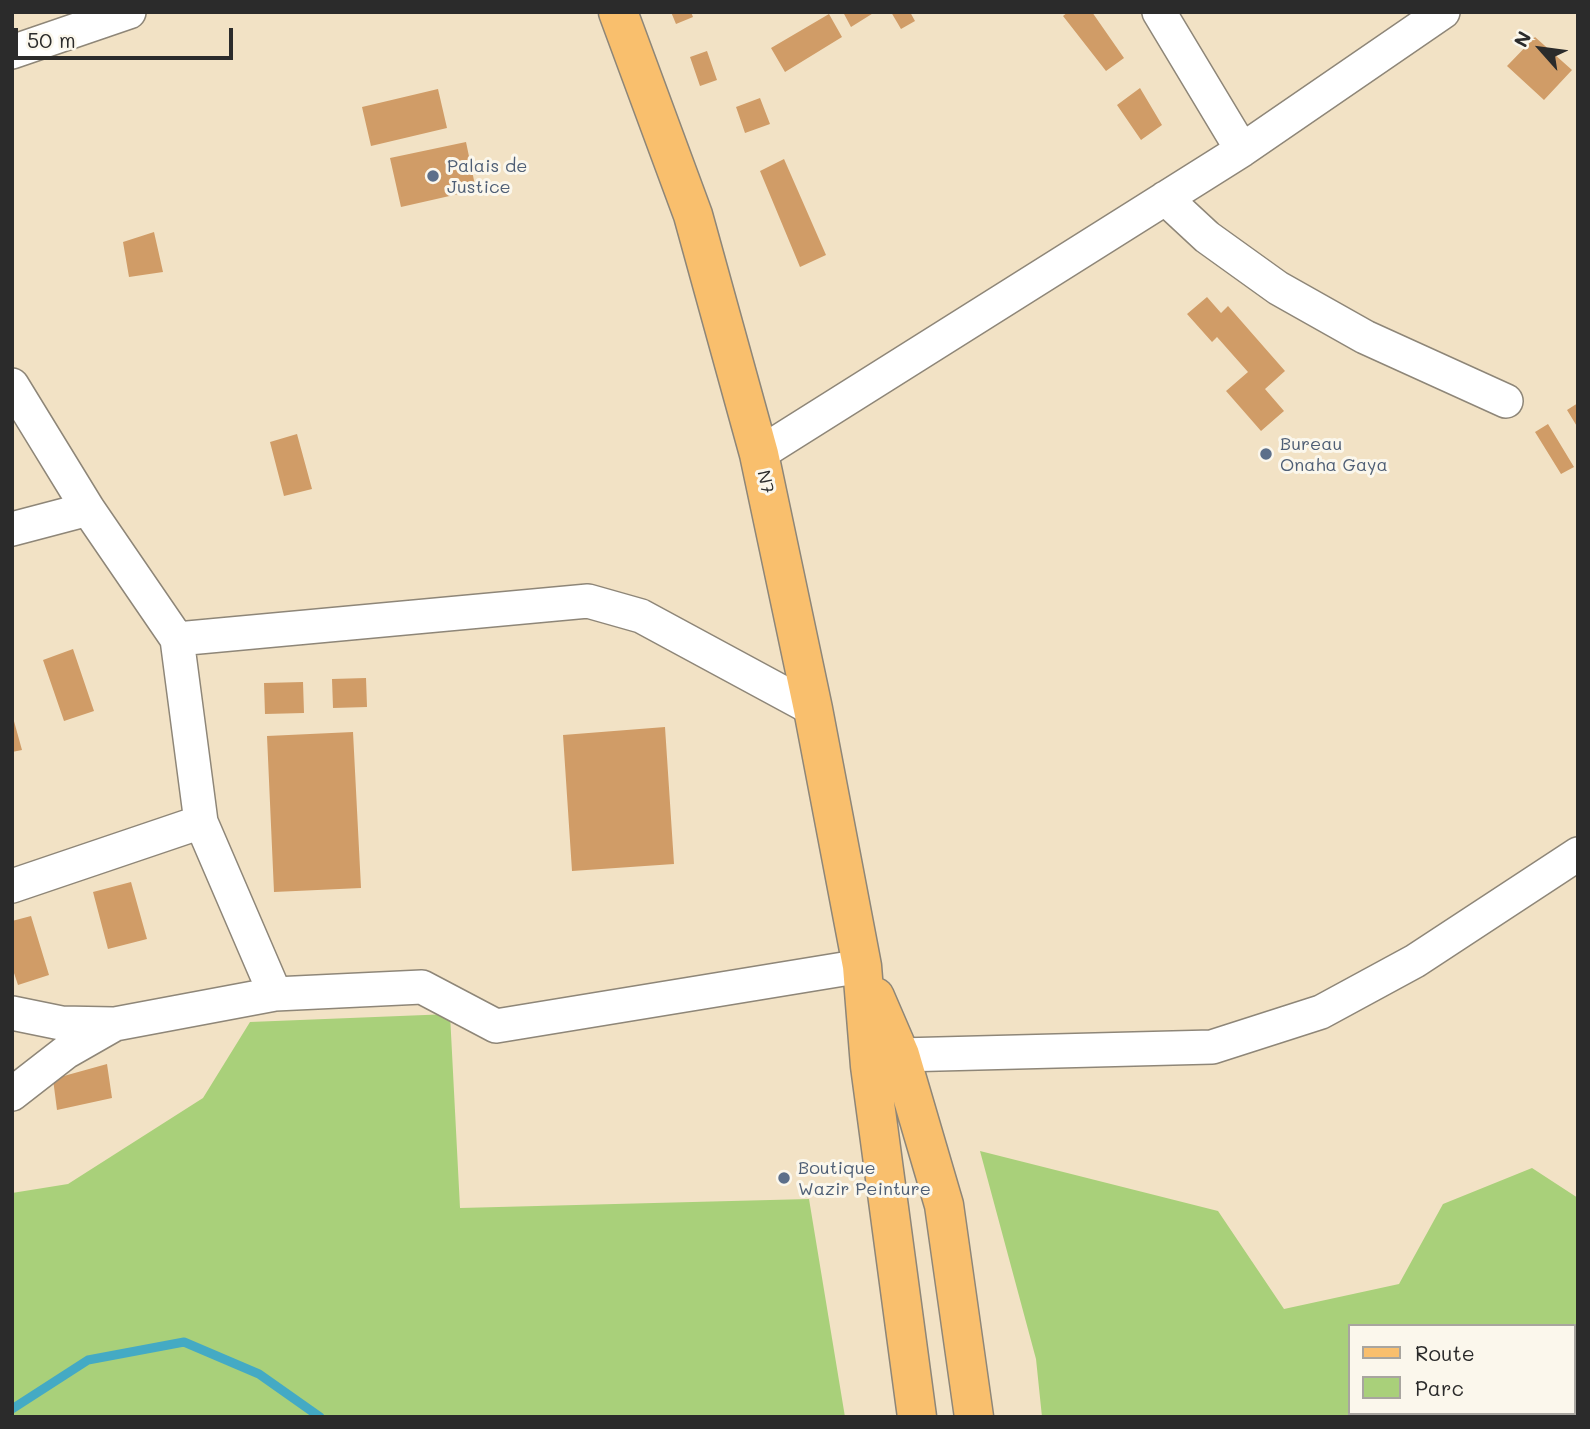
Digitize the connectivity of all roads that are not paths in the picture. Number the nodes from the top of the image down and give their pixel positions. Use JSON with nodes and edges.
{"nodes":[{"id":1,"x":129,"y":12,"type":"edge"},
{"id":2,"x":618,"y":12,"type":"edge"},
{"id":3,"x":1159,"y":12,"type":"edge"},
{"id":4,"x":1443,"y":12,"type":"edge"},
{"id":5,"x":12,"y":52,"type":"edge"},
{"id":6,"x":1242,"y":149,"type":"junction"},
{"id":7,"x":1165,"y":198,"type":"junction"},
{"id":8,"x":12,"y":385,"type":"edge"},
{"id":9,"x":1506,"y":401,"type":"dead end"},
{"id":10,"x":759,"y":454,"type":"junction"},
{"id":11,"x":88,"y":509,"type":"junction"},
{"id":12,"x":12,"y":529,"type":"edge"},
{"id":13,"x":177,"y":639,"type":"junction"},
{"id":14,"x":813,"y":709,"type":"junction"},
{"id":15,"x":201,"y":822,"type":"junction"},
{"id":16,"x":1578,"y":854,"type":"edge"},
{"id":17,"x":12,"y":886,"type":"edge"},
{"id":18,"x":862,"y":966,"type":"junction"},
{"id":19,"x":275,"y":994,"type":"junction"},
{"id":20,"x":12,"y":1013,"type":"edge"},
{"id":21,"x":115,"y":1024,"type":"junction"},
{"id":22,"x":900,"y":1055,"type":"junction"},
{"id":23,"x":12,"y":1094,"type":"edge"},
{"id":24,"x":972,"y":1404,"type":"edge"},
{"id":25,"x":916,"y":1407,"type":"edge"}],
"edges":[{"from":1,"to":5,"type":"street"},
{"from":2,"to":10,"type":"main road","name":"N7"},
{"from":3,"to":6,"type":"street"},
{"from":4,"to":6,"type":"street"},
{"from":6,"to":7,"type":"street"},
{"from":7,"to":9,"type":"street"},
{"from":7,"to":10,"type":"street"},
{"from":8,"to":11,"type":"street"},
{"from":10,"to":14,"type":"main road","name":"N7"},
{"from":11,"to":12,"type":"street"},
{"from":11,"to":13,"type":"street"},
{"from":13,"to":14,"type":"street"},
{"from":13,"to":15,"type":"street"},
{"from":14,"to":18,"type":"main road","name":"N7"},
{"from":15,"to":17,"type":"street"},
{"from":15,"to":19,"type":"street"},
{"from":16,"to":22,"type":"street"},
{"from":18,"to":19,"type":"street"},
{"from":18,"to":22,"type":"main road"},
{"from":18,"to":25,"type":"main road"},
{"from":19,"to":21,"type":"street"},
{"from":20,"to":21,"type":"street"},
{"from":21,"to":23,"type":"street"},
{"from":22,"to":24,"type":"main road"}]}
